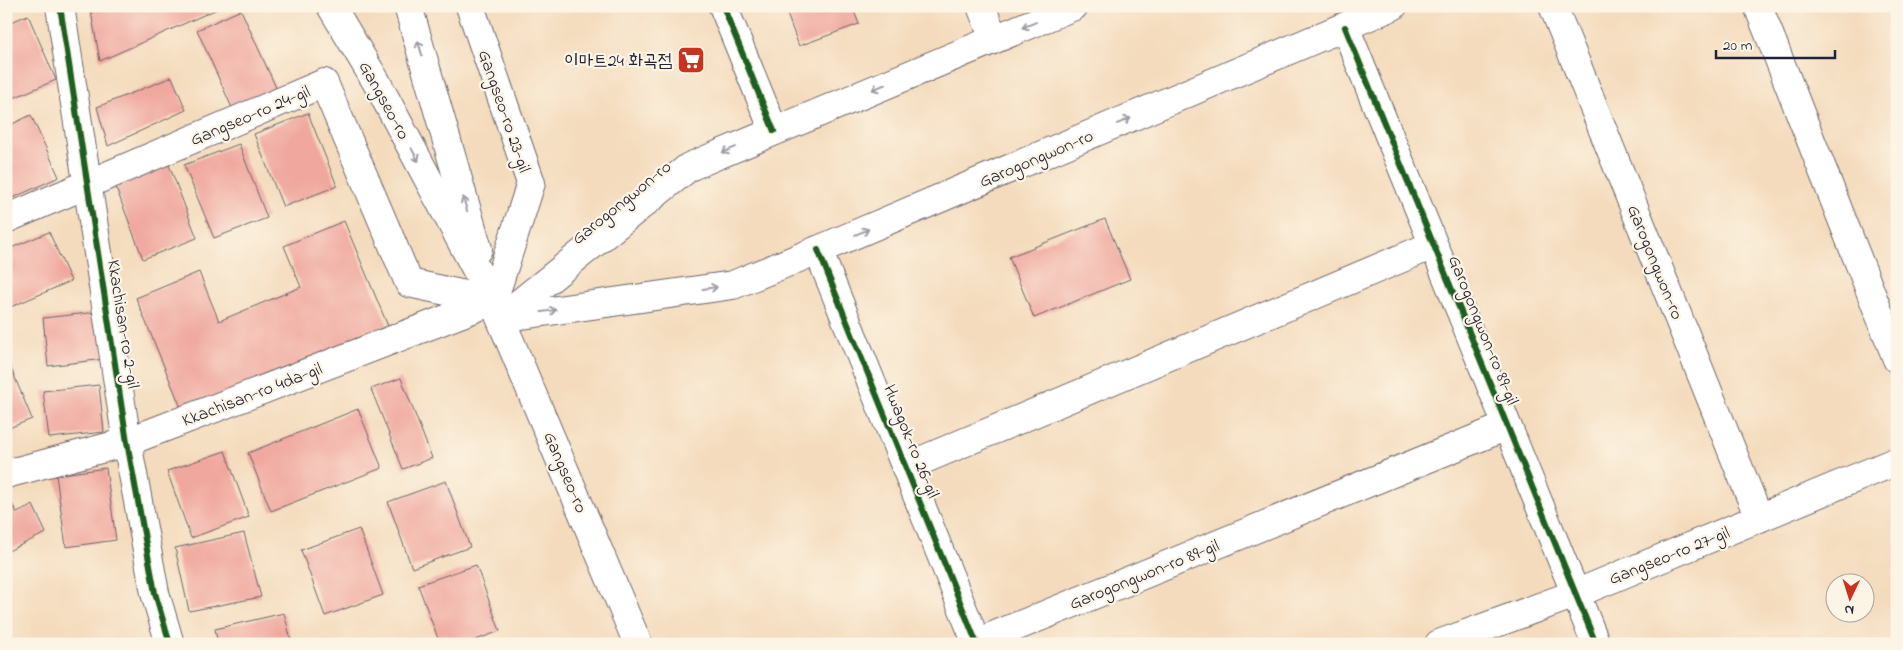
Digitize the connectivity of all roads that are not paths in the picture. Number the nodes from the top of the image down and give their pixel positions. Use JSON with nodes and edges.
{"nodes":[{"id":1,"x":60,"y":6,"type":"edge"},
{"id":2,"x":331,"y":6,"type":"edge"},
{"id":3,"x":408,"y":6,"type":"edge"},
{"id":4,"x":470,"y":6,"type":"edge"},
{"id":5,"x":723,"y":6,"type":"edge"},
{"id":6,"x":981,"y":6,"type":"edge"},
{"id":7,"x":1074,"y":6,"type":"edge"},
{"id":8,"x":1393,"y":6,"type":"edge"},
{"id":9,"x":1554,"y":6,"type":"edge"},
{"id":10,"x":1758,"y":6,"type":"edge"},
{"id":11,"x":1345,"y":27,"type":"junction"},
{"id":12,"x":994,"y":39,"type":"junction"},
{"id":13,"x":774,"y":131,"type":"junction"},
{"id":14,"x":86,"y":185,"type":"junction"},
{"id":15,"x":6,"y":219,"type":"edge"},
{"id":16,"x":1434,"y":245,"type":"junction"},
{"id":17,"x":818,"y":250,"type":"junction"},
{"id":18,"x":497,"y":310,"type":"junction"},
{"id":19,"x":1897,"y":359,"type":"edge"},
{"id":20,"x":1507,"y":426,"type":"junction"},
{"id":21,"x":127,"y":442,"type":"junction"},
{"id":22,"x":1897,"y":461,"type":"edge"},
{"id":23,"x":906,"y":467,"type":"junction"},
{"id":24,"x":6,"y":474,"type":"edge"},
{"id":25,"x":1759,"y":518,"type":"junction"},
{"id":26,"x":1575,"y":594,"type":"junction"},
{"id":27,"x":976,"y":643,"type":"edge"},
{"id":28,"x":170,"y":644,"type":"edge"},
{"id":29,"x":638,"y":644,"type":"edge"},
{"id":30,"x":1439,"y":644,"type":"edge"},
{"id":31,"x":1596,"y":644,"type":"edge"}],
"edges":[{"from":1,"to":14,"type":"street","name":"Kkachisan-ro 2-gil"},
{"from":2,"to":18,"type":"street","name":"Gangseo-ro","one_way":true},
{"from":18,"to":3,"type":"street","name":"Gangseo-ro","one_way":true},
{"from":4,"to":18,"type":"street","name":"Gangseo-ro 23-gil"},
{"from":5,"to":13,"type":"street"},
{"from":6,"to":12,"type":"street"},
{"from":7,"to":12,"type":"street","name":"Garogongwon-ro","one_way":true},
{"from":8,"to":11,"type":"street","name":"Garogongwon-ro"},
{"from":9,"to":25,"type":"street","name":"Garogongwon-ro"},
{"from":10,"to":19,"type":"street"},
{"from":11,"to":16,"type":"street","name":"Garogongwon-ro 89-gil"},
{"from":17,"to":11,"type":"street","name":"Garogongwon-ro","one_way":true},
{"from":12,"to":13,"type":"street","name":"Garogongwon-ro","one_way":true},
{"from":13,"to":18,"type":"street","name":"Garogongwon-ro","one_way":true},
{"from":14,"to":15,"type":"street","name":"Gangseo-ro 24-gil"},
{"from":14,"to":18,"type":"street","name":"Gangseo-ro 24-gil"},
{"from":14,"to":21,"type":"street","name":"Kkachisan-ro 2-gil"},
{"from":16,"to":20,"type":"street","name":"Garogongwon-ro 89-gil"},
{"from":16,"to":23,"type":"street","name":"Garogongwon-ro 89-gil"},
{"from":18,"to":17,"type":"street","name":"Garogongwon-ro","one_way":true},
{"from":17,"to":23,"type":"street","name":"Hwagok-ro 26-gil"},
{"from":18,"to":21,"type":"street","name":"Kkachisan-ro 4da-gil"},
{"from":18,"to":29,"type":"street","name":"Gangseo-ro"},
{"from":20,"to":26,"type":"street","name":"Garogongwon-ro 89-gil"},
{"from":20,"to":27,"type":"street","name":"Garogongwon-ro 89-gil"},
{"from":21,"to":24,"type":"street","name":"Kkachisan-ro 4da-gil"},
{"from":21,"to":28,"type":"street","name":"Kkachisan-ro 2-gil"},
{"from":22,"to":25,"type":"street","name":"Gangseo-ro 27-gil"},
{"from":23,"to":27,"type":"street","name":"Hwagok-ro 26-gil"},
{"from":25,"to":26,"type":"street","name":"Gangseo-ro 27-gil"},
{"from":26,"to":30,"type":"street","name":"Gangseo-ro 27-gil"},
{"from":26,"to":31,"type":"street","name":"Garogongwon-ro 89-gil"}]}
